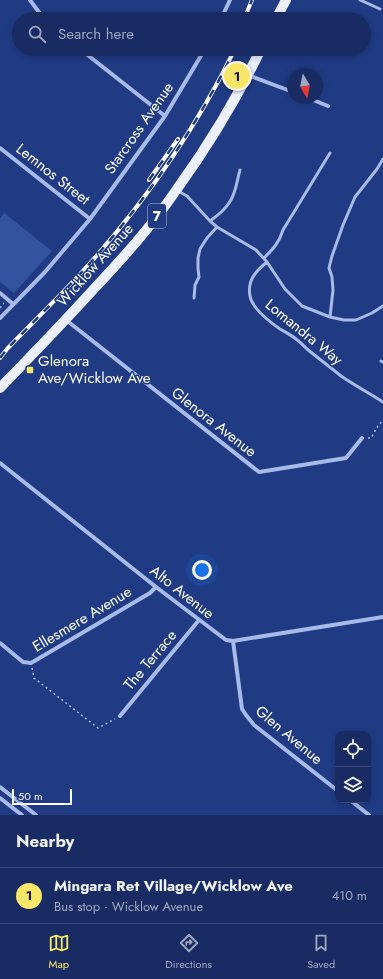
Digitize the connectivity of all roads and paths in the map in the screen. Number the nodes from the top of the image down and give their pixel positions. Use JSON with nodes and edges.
{"nodes":[{"id":1,"x":30,"y":0,"type":"edge"},
{"id":2,"x":230,"y":0,"type":"edge"},
{"id":3,"x":286,"y":0,"type":"edge"},
{"id":4,"x":360,"y":0,"type":"edge"},
{"id":5,"x":380,"y":8,"type":"dead end"},
{"id":6,"x":39,"y":12,"type":"edge"},
{"id":7,"x":225,"y":12,"type":"edge"},
{"id":8,"x":280,"y":12,"type":"edge"},
{"id":9,"x":89,"y":56,"type":"edge"},
{"id":10,"x":201,"y":56,"type":"edge"},
{"id":11,"x":258,"y":56,"type":"edge"},
{"id":12,"x":248,"y":75,"type":"junction"},
{"id":13,"x":287,"y":90,"type":"edge"},
{"id":14,"x":323,"y":104,"type":"edge"},
{"id":15,"x":328,"y":106,"type":"dead end"},
{"id":16,"x":165,"y":116,"type":"junction"},
{"id":17,"x":0,"y":148,"type":"edge"},
{"id":18,"x":330,"y":153,"type":"dead end"},
{"id":19,"x":383,"y":159,"type":"edge"},
{"id":20,"x":240,"y":170,"type":"dead end"},
{"id":21,"x":177,"y":190,"type":"junction"},
{"id":22,"x":90,"y":219,"type":"junction"},
{"id":23,"x":210,"y":221,"type":"junction"},
{"id":24,"x":217,"y":227,"type":"junction"},
{"id":25,"x":264,"y":258,"type":"junction"},
{"id":26,"x":267,"y":262,"type":"junction"},
{"id":27,"x":0,"y":293,"type":"edge"},
{"id":28,"x":194,"y":298,"type":"dead end"},
{"id":29,"x":13,"y":304,"type":"junction"},
{"id":30,"x":382,"y":307,"type":"edge"},
{"id":31,"x":383,"y":311,"type":"edge"},
{"id":32,"x":330,"y":316,"type":"junction"},
{"id":33,"x":0,"y":318,"type":"edge"},
{"id":34,"x":65,"y":320,"type":"junction"},
{"id":35,"x":0,"y":388,"type":"edge"},
{"id":36,"x":383,"y":402,"type":"edge"},
{"id":37,"x":383,"y":420,"type":"edge"},
{"id":38,"x":362,"y":438,"type":"joint"},
{"id":39,"x":0,"y":463,"type":"edge"},
{"id":40,"x":156,"y":587,"type":"junction"},
{"id":41,"x":383,"y":617,"type":"edge"},
{"id":42,"x":199,"y":620,"type":"junction"},
{"id":43,"x":233,"y":641,"type":"junction"},
{"id":44,"x":0,"y":643,"type":"edge"},
{"id":45,"x":31,"y":663,"type":"junction"},
{"id":46,"x":120,"y":716,"type":"joint"},
{"id":47,"x":0,"y":787,"type":"edge"},
{"id":48,"x":335,"y":788,"type":"edge"},
{"id":49,"x":0,"y":798,"type":"edge"},
{"id":50,"x":354,"y":803,"type":"edge"},
{"id":51,"x":22,"y":815,"type":"edge"},
{"id":52,"x":36,"y":815,"type":"edge"},
{"id":53,"x":369,"y":815,"type":"edge"}],
"edges":[{"from":1,"to":6,"type":"street"},
{"from":2,"to":7,"type":"street"},
{"from":3,"to":8,"type":"main road"},
{"from":4,"to":5,"type":"lane"},
{"from":9,"to":16,"type":"street"},
{"from":10,"to":16,"type":"street","name":"Starcross Avenue"},
{"from":11,"to":12,"type":"main road","name":"Wicklow Avenue","number":"7"},
{"from":12,"to":13,"type":"street"},
{"from":12,"to":21,"type":"main road","name":"Wicklow Avenue","number":"7"},
{"from":14,"to":15,"type":"street"},
{"from":16,"to":22,"type":"street","name":"Starcross Avenue"},
{"from":17,"to":22,"type":"street","name":"Lemnos Street"},
{"from":18,"to":25,"type":"lane"},
{"from":19,"to":32,"type":"lane"},
{"from":20,"to":23,"type":"lane"},
{"from":21,"to":23,"type":"lane"},
{"from":21,"to":34,"type":"main road","name":"Wicklow Avenue","number":"7"},
{"from":22,"to":29,"type":"street","name":"Starcross Avenue"},
{"from":23,"to":24,"type":"lane"},
{"from":24,"to":25,"type":"lane"},
{"from":24,"to":28,"type":"lane"},
{"from":25,"to":26,"type":"lane"},
{"from":26,"to":32,"type":"lane"},
{"from":26,"to":36,"type":"lane","name":"Lomandra Way"},
{"from":27,"to":29,"type":"street"},
{"from":29,"to":33,"type":"street","name":"Starcross Avenue"},
{"from":30,"to":31,"type":"lane"},
{"from":30,"to":32,"type":"lane"},
{"from":34,"to":35,"type":"main road","name":"Wicklow Avenue","number":"7"},
{"from":34,"to":38,"type":"street","name":"Glenora Avenue"},
{"from":37,"to":38,"type":"path"},
{"from":39,"to":40,"type":"street","name":"Alto Avenue"},
{"from":40,"to":42,"type":"street","name":"Alto Avenue"},
{"from":40,"to":45,"type":"street","name":"Ellesmere Avenue"},
{"from":41,"to":43,"type":"street"},
{"from":42,"to":43,"type":"street","name":"Alto Avenue"},
{"from":42,"to":46,"type":"street","name":"The Terrace"},
{"from":43,"to":48,"type":"street","name":"Glen Avenue"},
{"from":44,"to":45,"type":"street","name":"Ellesmere Avenue"},
{"from":45,"to":46,"type":"path"},
{"from":47,"to":52,"type":"street"},
{"from":49,"to":51,"type":"street"},
{"from":50,"to":53,"type":"street"}]}
